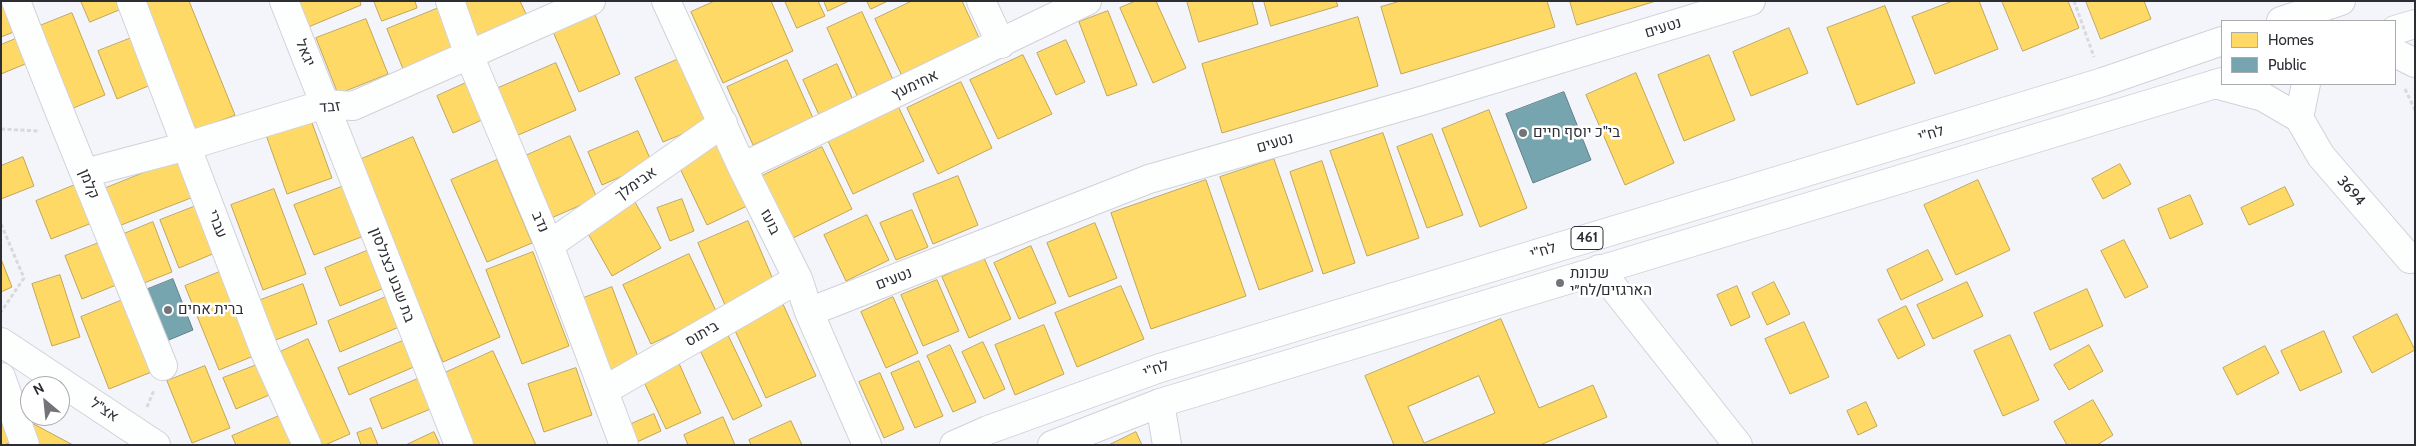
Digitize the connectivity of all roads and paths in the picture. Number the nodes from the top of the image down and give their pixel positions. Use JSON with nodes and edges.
{"nodes":[{"id":1,"x":16,"y":1,"type":"edge"},
{"id":2,"x":130,"y":1,"type":"edge"},
{"id":3,"x":284,"y":1,"type":"edge"},
{"id":4,"x":450,"y":1,"type":"edge"},
{"id":5,"x":591,"y":1,"type":"edge"},
{"id":6,"x":981,"y":1,"type":"edge"},
{"id":7,"x":1087,"y":1,"type":"edge"},
{"id":8,"x":1750,"y":1,"type":"edge"},
{"id":9,"x":2074,"y":1,"type":"edge"},
{"id":10,"x":2341,"y":1,"type":"edge"},
{"id":11,"x":669,"y":2,"type":"edge"},
{"id":12,"x":2285,"y":20,"type":"edge"},
{"id":13,"x":2415,"y":24,"type":"edge"},
{"id":14,"x":2396,"y":30,"type":"edge"},
{"id":15,"x":2221,"y":41,"type":"edge"},
{"id":16,"x":1001,"y":44,"type":"junction"},
{"id":17,"x":2396,"y":54,"type":"edge"},
{"id":18,"x":469,"y":55,"type":"junction"},
{"id":19,"x":2408,"y":72,"type":"edge"},
{"id":20,"x":2103,"y":82,"type":"junction"},
{"id":21,"x":2219,"y":83,"type":"edge"},
{"id":22,"x":2225,"y":85,"type":"edge"},
{"id":23,"x":2306,"y":85,"type":"edge"},
{"id":24,"x":325,"y":104,"type":"junction"},
{"id":25,"x":2415,"y":110,"type":"edge"},
{"id":26,"x":2299,"y":118,"type":"junction"},
{"id":27,"x":723,"y":123,"type":"junction"},
{"id":28,"x":1,"y":129,"type":"edge"},
{"id":29,"x":66,"y":132,"type":"junction"},
{"id":30,"x":187,"y":146,"type":"junction"},
{"id":31,"x":742,"y":167,"type":"junction"},
{"id":32,"x":85,"y":173,"type":"junction"},
{"id":33,"x":1,"y":224,"type":"edge"},
{"id":34,"x":549,"y":245,"type":"junction"},
{"id":35,"x":2410,"y":259,"type":"dead end"},
{"id":36,"x":1599,"y":269,"type":"junction"},
{"id":37,"x":798,"y":279,"type":"junction"},
{"id":38,"x":1,"y":312,"type":"edge"},
{"id":39,"x":809,"y":312,"type":"junction"},
{"id":40,"x":1,"y":342,"type":"edge"},
{"id":41,"x":163,"y":366,"type":"joint"},
{"id":42,"x":1,"y":377,"type":"edge"},
{"id":43,"x":605,"y":390,"type":"junction"},
{"id":44,"x":1160,"y":402,"type":"junction"},
{"id":45,"x":147,"y":439,"type":"edge"},
{"id":46,"x":25,"y":445,"type":"edge"},
{"id":47,"x":307,"y":445,"type":"edge"},
{"id":48,"x":459,"y":445,"type":"edge"},
{"id":49,"x":624,"y":445,"type":"edge"},
{"id":50,"x":867,"y":445,"type":"edge"},
{"id":51,"x":954,"y":445,"type":"edge"},
{"id":52,"x":1052,"y":445,"type":"edge"},
{"id":53,"x":1167,"y":445,"type":"edge"},
{"id":54,"x":1738,"y":445,"type":"edge"}],
"edges":[{"from":1,"to":29,"type":"street","name":"קלמן"},
{"from":2,"to":30,"type":"street","name":"עברי"},
{"from":3,"to":24,"type":"street","name":"יגאל"},
{"from":4,"to":18,"type":"street","name":"נדב"},
{"from":5,"to":18,"type":"street","name":"זבד"},
{"from":6,"to":16,"type":"street"},
{"from":7,"to":16,"type":"street","name":"אחימעץ"},
{"from":8,"to":39,"type":"street","name":"נטעים"},
{"from":9,"to":20,"type":"path"},
{"from":10,"to":12,"type":"street"},
{"from":11,"to":27,"type":"street","name":"בועז"},
{"from":13,"to":14,"type":"street"},
{"from":15,"to":20,"type":"street","name":"לח\"י","number":"461"},
{"from":16,"to":31,"type":"street","name":"אחימעץ"},
{"from":17,"to":19,"type":"street"},
{"from":18,"to":24,"type":"street","name":"זבד"},
{"from":18,"to":34,"type":"street","name":"נדב"},
{"from":19,"to":25,"type":"path"},
{"from":20,"to":51,"type":"street","name":"לח\"י","number":"461"},
{"from":21,"to":36,"type":"street","number":"461"},
{"from":22,"to":26,"type":"street","name":"3694"},
{"from":23,"to":26,"type":"street"},
{"from":24,"to":30,"type":"street","name":"זבד"},
{"from":24,"to":48,"type":"street","name":"בת שבע כצנלסון"},
{"from":26,"to":35,"type":"street","name":"3694"},
{"from":27,"to":31,"type":"street","name":"בועז"},
{"from":27,"to":34,"type":"street","name":"אבימלך"},
{"from":28,"to":29,"type":"path"},
{"from":29,"to":32,"type":"street","name":"קלמן"},
{"from":30,"to":32,"type":"street","name":"זבד"},
{"from":30,"to":47,"type":"street","name":"עברי"},
{"from":31,"to":37,"type":"street","name":"בועז"},
{"from":32,"to":41,"type":"street","name":"קלמן"},
{"from":33,"to":38,"type":"path"},
{"from":34,"to":43,"type":"street","name":"נדב"},
{"from":36,"to":44,"type":"street","number":"461"},
{"from":36,"to":54,"type":"street"},
{"from":37,"to":39,"type":"street","name":"בועז"},
{"from":37,"to":43,"type":"street","name":"ביתוס"},
{"from":39,"to":50,"type":"street","name":"בועז"},
{"from":40,"to":45,"type":"street","name":"אצ\"ל"},
{"from":41,"to":45,"type":"path"},
{"from":42,"to":46,"type":"street"},
{"from":43,"to":49,"type":"street","name":"נדב"},
{"from":44,"to":52,"type":"street","number":"461"},
{"from":44,"to":53,"type":"street"}]}
